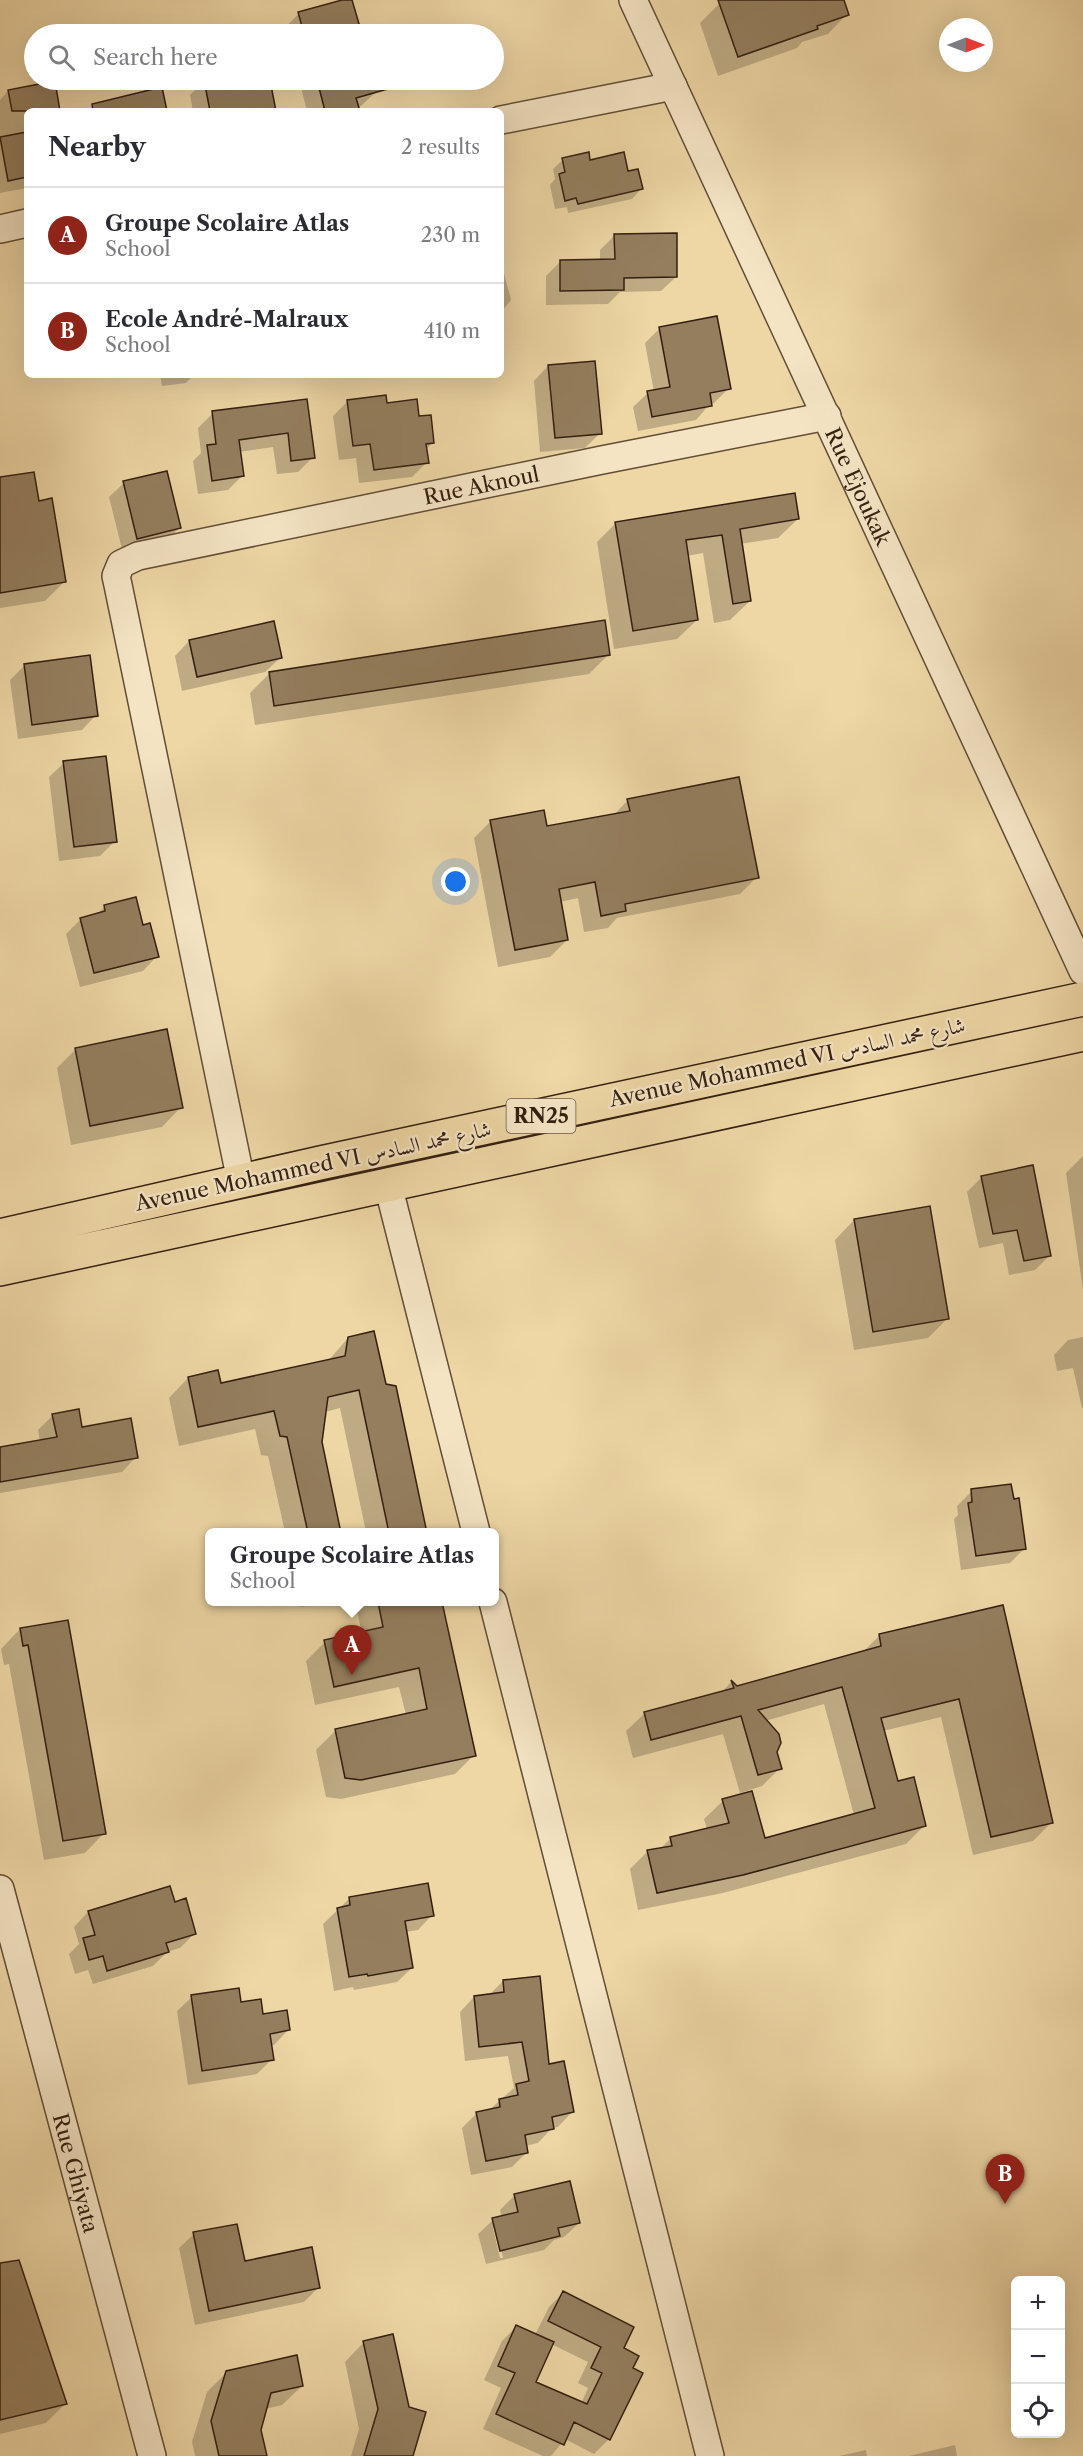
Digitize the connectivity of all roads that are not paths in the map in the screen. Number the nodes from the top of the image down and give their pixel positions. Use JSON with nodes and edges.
{"nodes":[{"id":1,"x":633,"y":0,"type":"edge"},
{"id":2,"x":673,"y":86,"type":"junction"},
{"id":3,"x":504,"y":119,"type":"edge"},
{"id":4,"x":24,"y":224,"type":"edge"},
{"id":5,"x":0,"y":229,"type":"edge"},
{"id":6,"x":827,"y":416,"type":"junction"},
{"id":7,"x":1083,"y":971,"type":"edge"},
{"id":8,"x":1083,"y":999,"type":"edge"},
{"id":9,"x":1083,"y":1034,"type":"edge"},
{"id":10,"x":241,"y":1181,"type":"junction"},
{"id":11,"x":388,"y":1185,"type":"junction"},
{"id":12,"x":0,"y":1236,"type":"edge"},
{"id":13,"x":0,"y":1269,"type":"edge"},
{"id":14,"x":475,"y":1528,"type":"edge"},
{"id":15,"x":495,"y":1606,"type":"edge"},
{"id":16,"x":0,"y":1890,"type":"edge"},
{"id":17,"x":152,"y":2456,"type":"edge"},
{"id":18,"x":710,"y":2456,"type":"edge"}],
"edges":[{"from":1,"to":2,"type":"street","name":"Rue Ejoukak"},
{"from":2,"to":3,"type":"street"},
{"from":2,"to":6,"type":"street","name":"Rue Ejoukak"},
{"from":4,"to":5,"type":"street"},
{"from":6,"to":7,"type":"street","name":"Rue Ejoukak"},
{"from":6,"to":10,"type":"street","name":"Rue Aknoul"},
{"from":8,"to":10,"type":"main road","name":"Avenue Mohammed VI شارع محمد السادس","number":"RN25"},
{"from":9,"to":11,"type":"main road","name":"Avenue Mohammed VI شارع محمد السادس","number":"RN25"},
{"from":10,"to":12,"type":"main road","name":"Avenue Mohammed VI شارع محمد السادس","number":"RN25"},
{"from":11,"to":13,"type":"main road","name":"Avenue Mohammed VI شارع محمد السادس","number":"RN25"},
{"from":11,"to":14,"type":"street"},
{"from":15,"to":18,"type":"street"},
{"from":16,"to":17,"type":"street","name":"Rue Ghiyata"}]}
